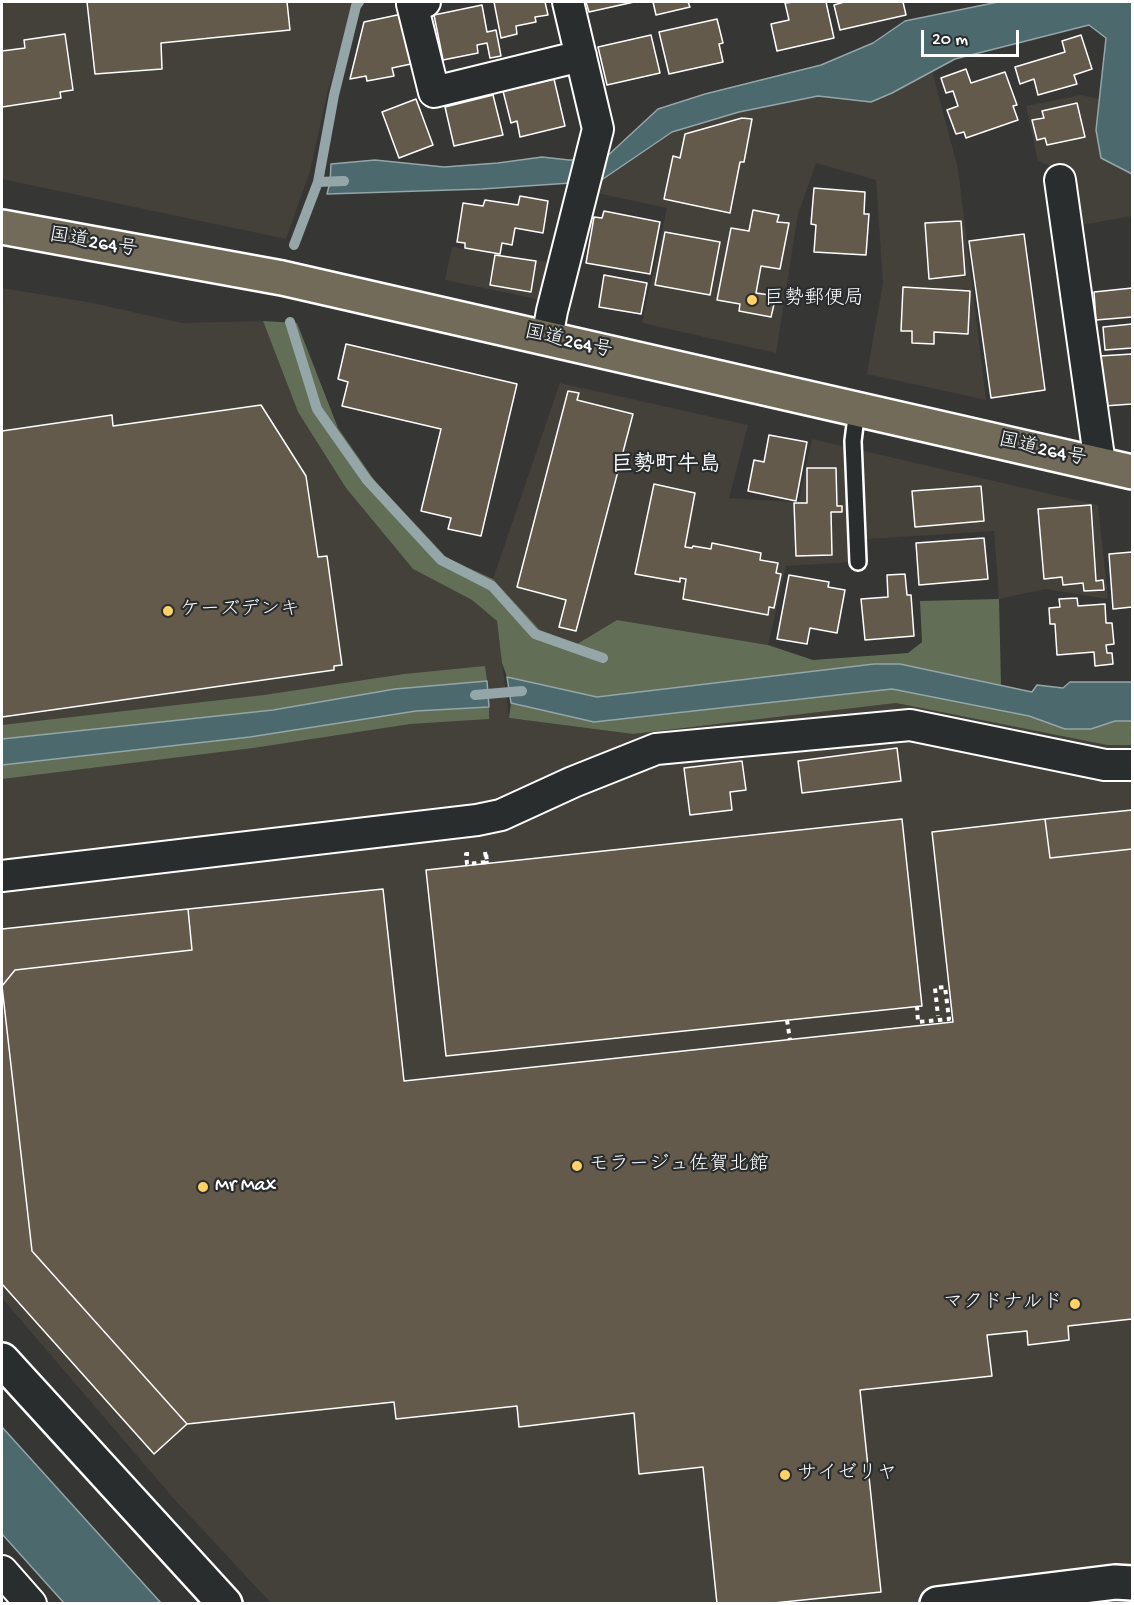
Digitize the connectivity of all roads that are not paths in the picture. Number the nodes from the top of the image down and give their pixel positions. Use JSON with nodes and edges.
{"nodes":[{"id":1,"x":424,"y":2,"type":"edge"},
{"id":2,"x":568,"y":2,"type":"edge"},
{"id":3,"x":581,"y":56,"type":"junction"},
{"id":4,"x":1060,"y":180,"type":"dead end"},
{"id":5,"x":2,"y":227,"type":"edge"},
{"id":6,"x":547,"y":338,"type":"junction"},
{"id":7,"x":857,"y":409,"type":"junction"},
{"id":8,"x":1100,"y":464,"type":"junction"},
{"id":9,"x":1132,"y":472,"type":"edge"},
{"id":10,"x":858,"y":562,"type":"dead end"},
{"id":11,"x":1132,"y":765,"type":"edge"},
{"id":12,"x":2,"y":876,"type":"edge"},
{"id":13,"x":2,"y":1364,"type":"edge"},
{"id":14,"x":2,"y":1571,"type":"edge"},
{"id":15,"x":1132,"y":1583,"type":"edge"},
{"id":16,"x":31,"y":1604,"type":"edge"},
{"id":17,"x":225,"y":1604,"type":"edge"},
{"id":18,"x":937,"y":1604,"type":"edge"}],
"edges":[{"from":1,"to":3,"type":"street"},
{"from":2,"to":3,"type":"street"},
{"from":3,"to":6,"type":"street"},
{"from":4,"to":8,"type":"street"},
{"from":5,"to":6,"type":"highway","name":"国道264号"},
{"from":6,"to":7,"type":"highway","name":"国道264号"},
{"from":7,"to":8,"type":"highway","name":"国道264号"},
{"from":7,"to":10,"type":"lane"},
{"from":8,"to":9,"type":"highway","name":"国道264号"},
{"from":11,"to":12,"type":"street"},
{"from":13,"to":17,"type":"street"},
{"from":14,"to":16,"type":"street"},
{"from":15,"to":18,"type":"street"}]}
